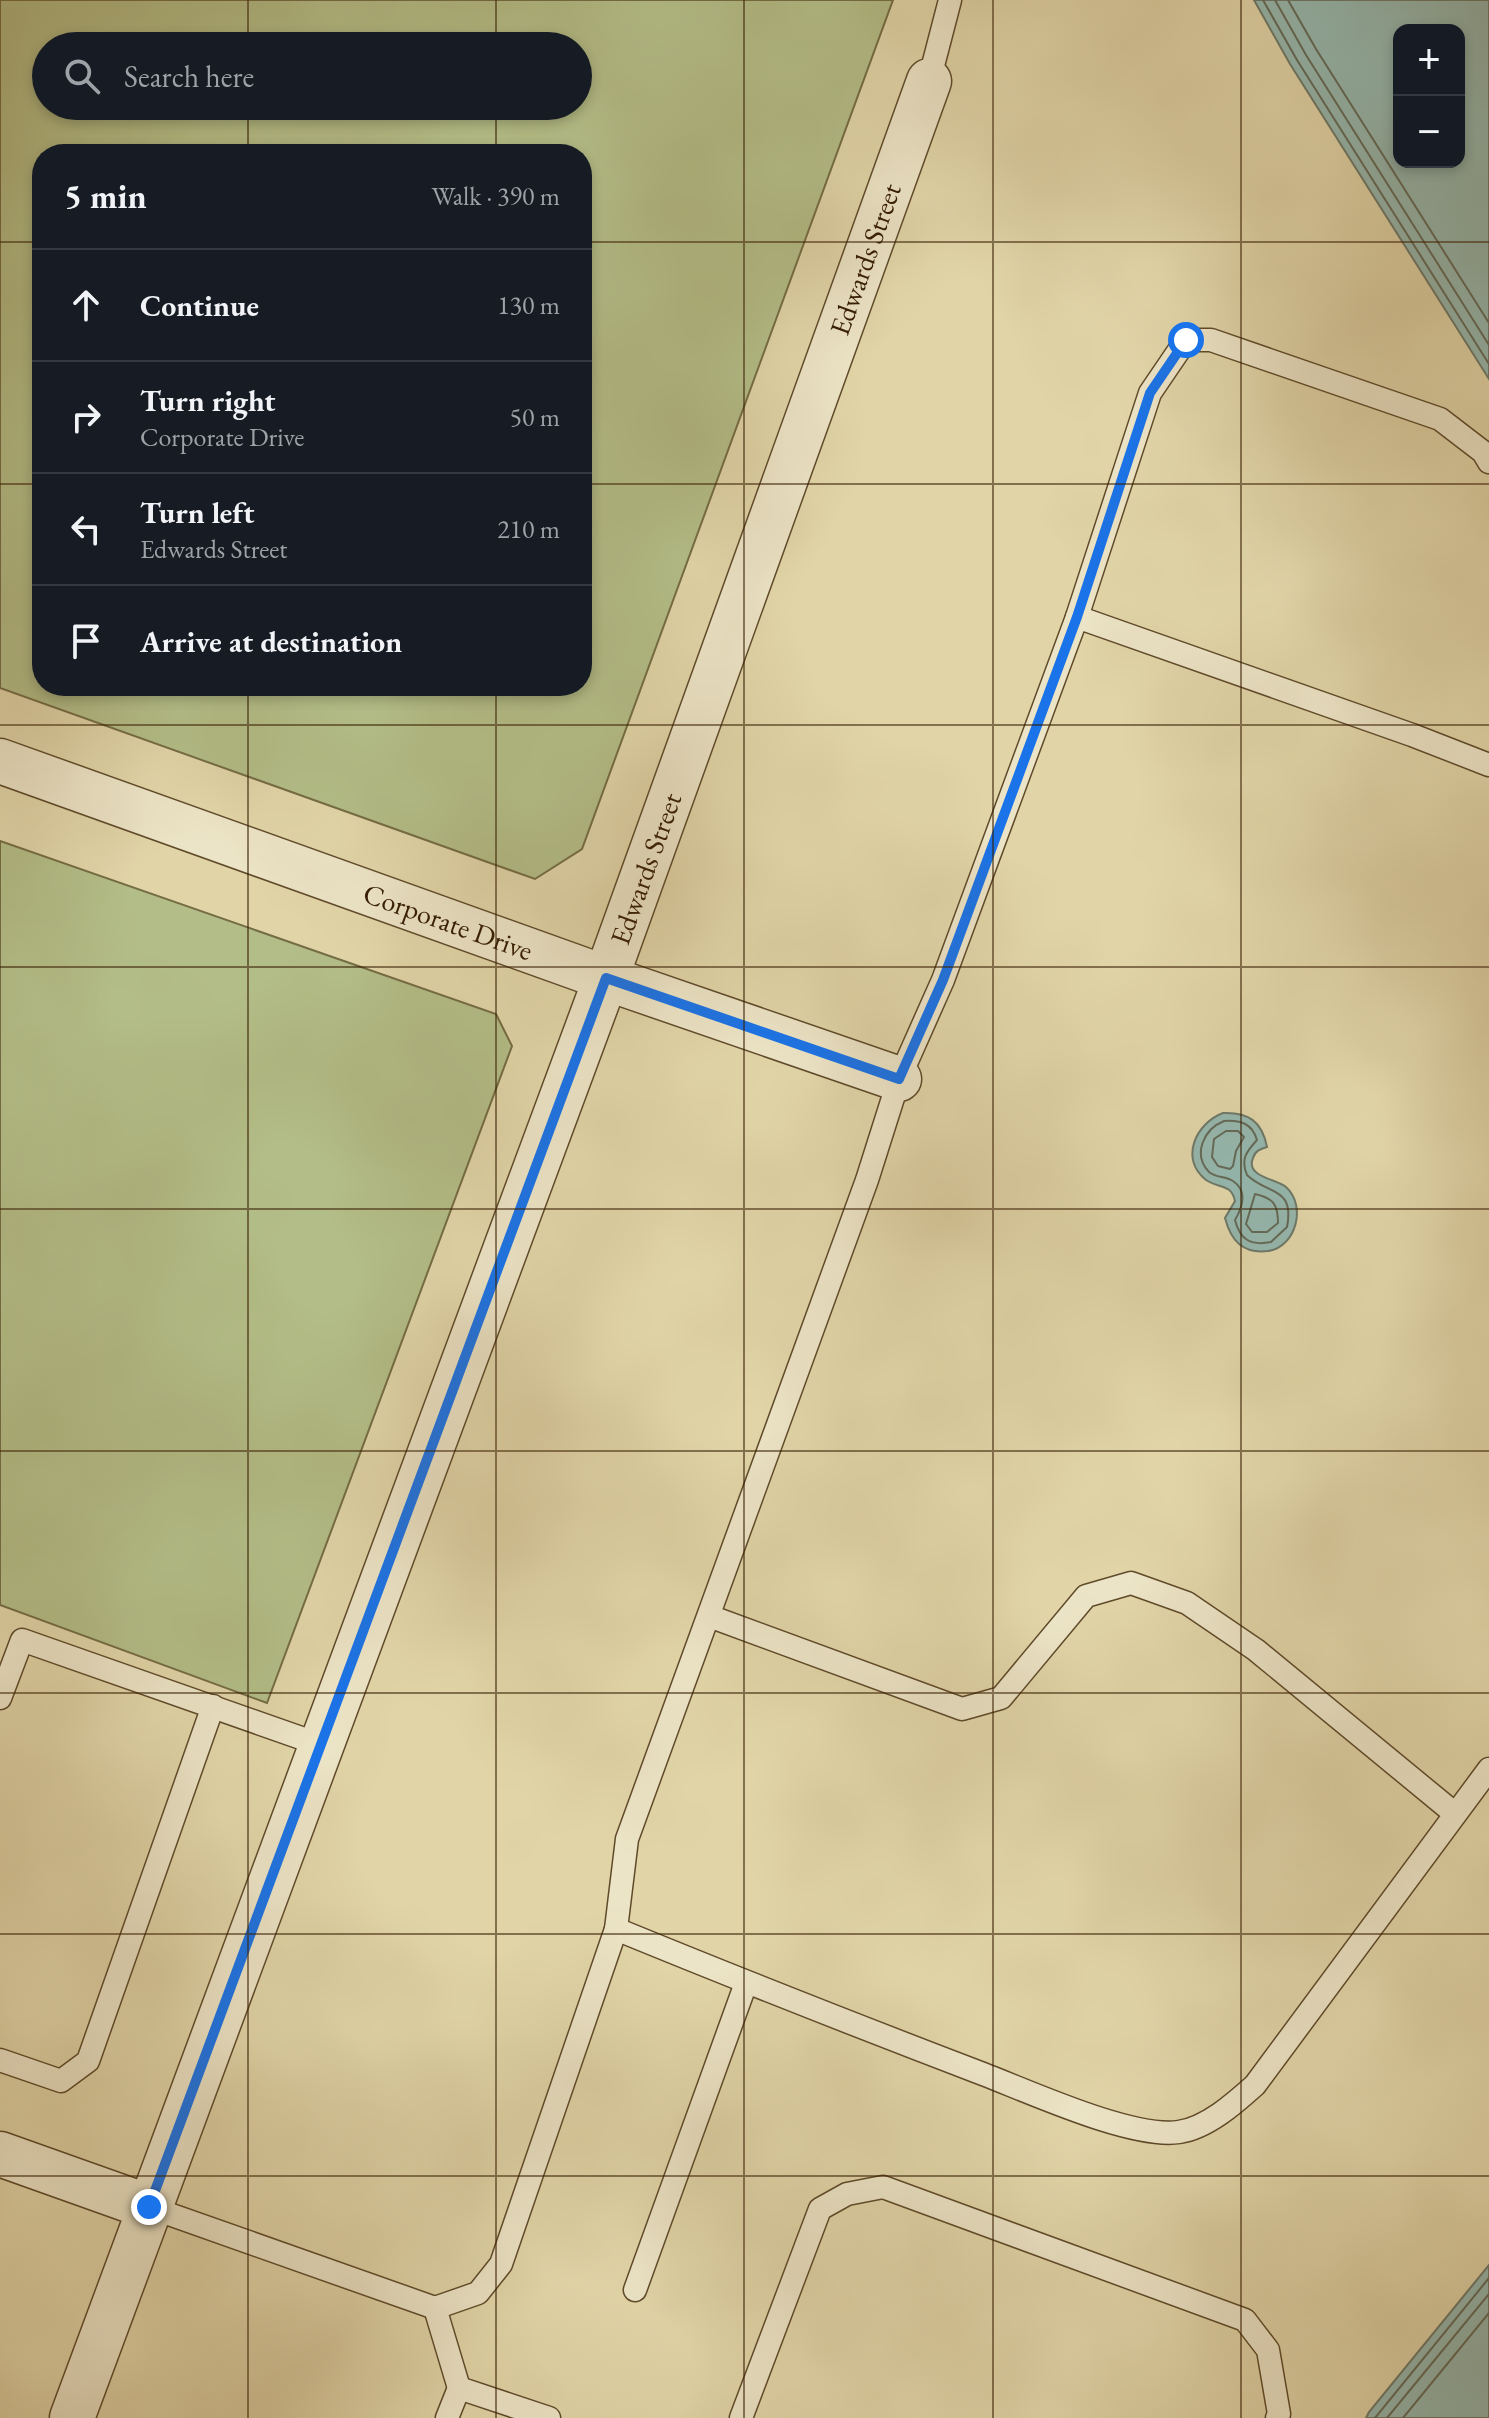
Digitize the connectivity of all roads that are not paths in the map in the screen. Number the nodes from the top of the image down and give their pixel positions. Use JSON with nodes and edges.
{"nodes":[{"id":1,"x":950,"y":0,"type":"edge"},
{"id":2,"x":929,"y":81,"type":"joint"},
{"id":3,"x":1489,"y":462,"type":"edge"},
{"id":4,"x":1077,"y":617,"type":"junction"},
{"id":5,"x":0,"y":761,"type":"edge"},
{"id":6,"x":1489,"y":765,"type":"edge"},
{"id":7,"x":606,"y":978,"type":"junction"},
{"id":8,"x":899,"y":1079,"type":"junction"},
{"id":9,"x":709,"y":1616,"type":"junction"},
{"id":10,"x":0,"y":1698,"type":"edge"},
{"id":11,"x":213,"y":1706,"type":"junction"},
{"id":12,"x":321,"y":1745,"type":"junction"},
{"id":13,"x":1489,"y":1769,"type":"edge"},
{"id":14,"x":1454,"y":1813,"type":"junction"},
{"id":15,"x":616,"y":1929,"type":"junction"},
{"id":16,"x":746,"y":1983,"type":"junction"},
{"id":17,"x":0,"y":2060,"type":"edge"},
{"id":18,"x":0,"y":2154,"type":"edge"},
{"id":19,"x":149,"y":2207,"type":"junction"},
{"id":20,"x":635,"y":2290,"type":"dead end"},
{"id":21,"x":435,"y":2308,"type":"junction"},
{"id":22,"x":459,"y":2388,"type":"junction"},
{"id":23,"x":72,"y":2418,"type":"edge"},
{"id":24,"x":447,"y":2418,"type":"edge"},
{"id":25,"x":549,"y":2418,"type":"edge"},
{"id":26,"x":741,"y":2418,"type":"edge"},
{"id":27,"x":1277,"y":2418,"type":"edge"}],
"edges":[{"from":1,"to":2,"type":"lane"},
{"from":2,"to":7,"type":"street","name":"Edwards Street"},
{"from":3,"to":4,"type":"lane"},
{"from":4,"to":6,"type":"lane"},
{"from":4,"to":8,"type":"lane"},
{"from":5,"to":7,"type":"street","name":"Corporate Drive"},
{"from":7,"to":8,"type":"street","name":"Corporate Drive"},
{"from":7,"to":12,"type":"street","name":"Edwards Street"},
{"from":8,"to":9,"type":"lane"},
{"from":9,"to":14,"type":"lane"},
{"from":9,"to":15,"type":"lane"},
{"from":10,"to":11,"type":"lane"},
{"from":11,"to":12,"type":"lane"},
{"from":11,"to":17,"type":"lane"},
{"from":12,"to":19,"type":"street","name":"Edwards Street"},
{"from":13,"to":14,"type":"lane"},
{"from":14,"to":16,"type":"lane"},
{"from":15,"to":16,"type":"lane"},
{"from":15,"to":21,"type":"lane"},
{"from":16,"to":20,"type":"lane"},
{"from":18,"to":19,"type":"street"},
{"from":19,"to":21,"type":"lane"},
{"from":19,"to":23,"type":"street","name":"Edwards Street"},
{"from":21,"to":22,"type":"lane"},
{"from":22,"to":24,"type":"lane"},
{"from":22,"to":25,"type":"lane"},
{"from":26,"to":27,"type":"lane"}]}
